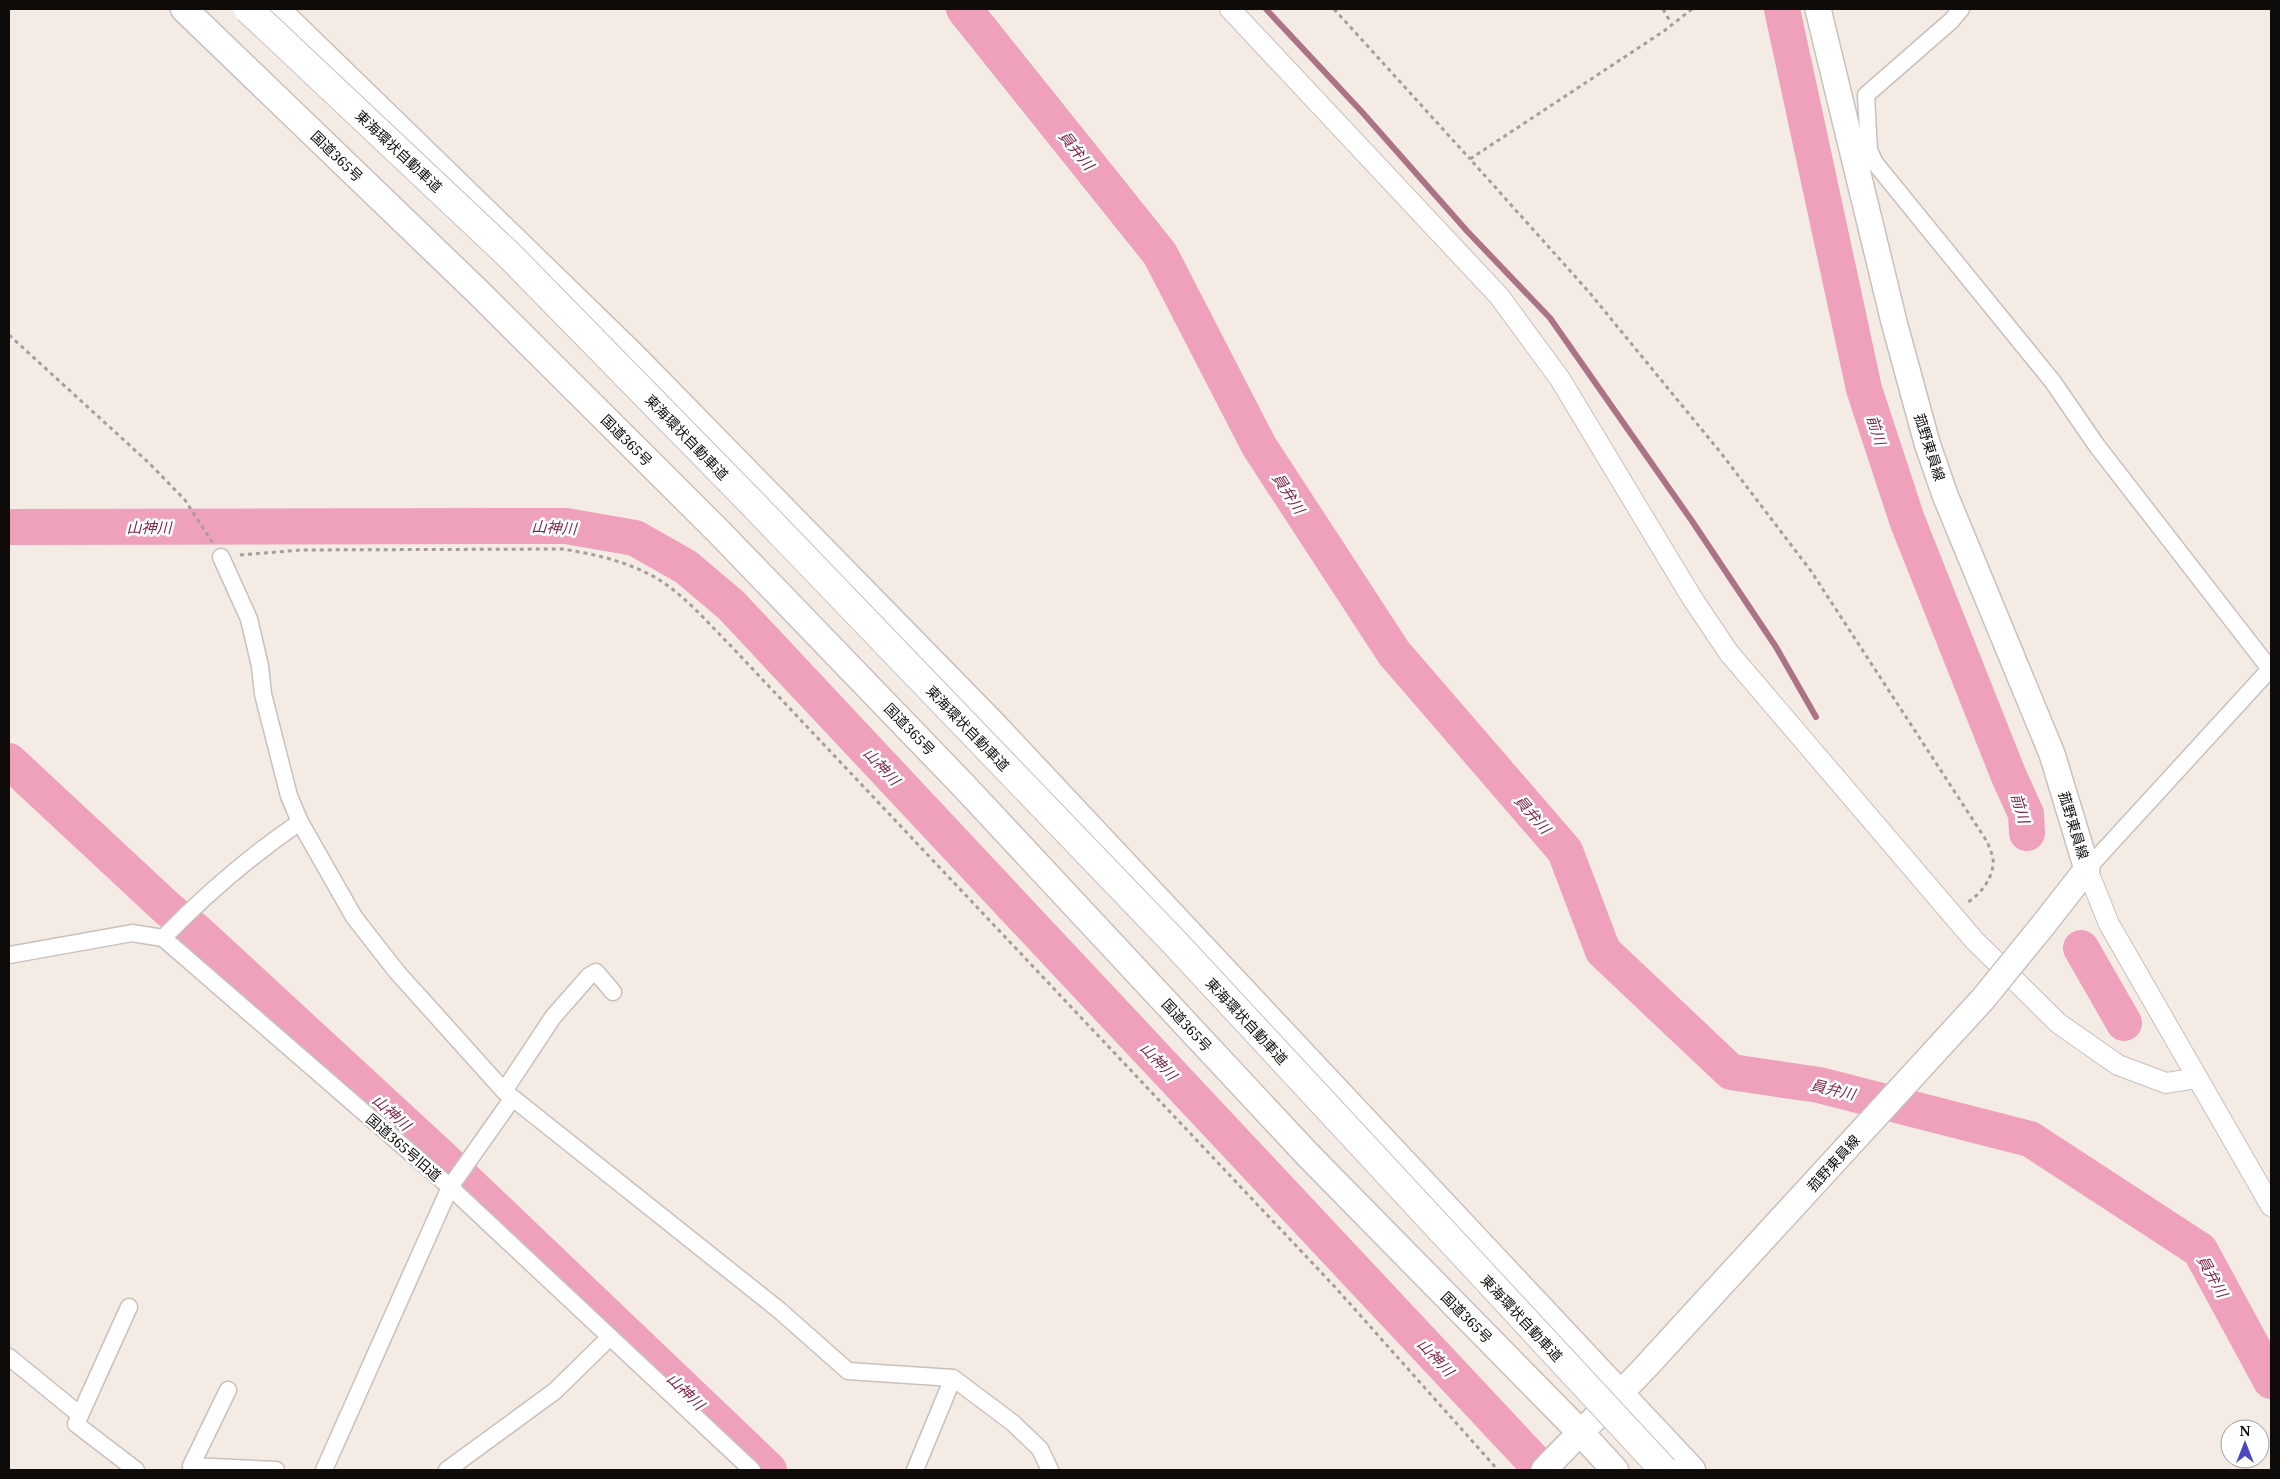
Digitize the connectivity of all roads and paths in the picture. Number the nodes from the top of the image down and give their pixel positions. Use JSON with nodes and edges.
{"nodes":[{"id":1,"x":184,"y":9,"type":"edge"},
{"id":2,"x":248,"y":9,"type":"edge"},
{"id":3,"x":276,"y":9,"type":"edge"},
{"id":4,"x":1230,"y":9,"type":"edge"},
{"id":5,"x":1334,"y":9,"type":"edge"},
{"id":6,"x":1663,"y":9,"type":"edge"},
{"id":7,"x":1692,"y":9,"type":"edge"},
{"id":8,"x":1818,"y":9,"type":"edge"},
{"id":9,"x":1961,"y":9,"type":"edge"},
{"id":10,"x":1671,"y":23,"type":"junction"},
{"id":11,"x":1861,"y":153,"type":"junction"},
{"id":12,"x":1470,"y":158,"type":"junction"},
{"id":13,"x":9,"y":335,"type":"edge"},
{"id":14,"x":218,"y":551,"type":"junction"},
{"id":15,"x":2271,"y":669,"type":"edge"},
{"id":16,"x":300,"y":822,"type":"junction"},
{"id":17,"x":2087,"y":869,"type":"junction"},
{"id":18,"x":1951,"y":913,"type":"junction"},
{"id":19,"x":168,"y":933,"type":"junction"},
{"id":20,"x":10,"y":952,"type":"edge"},
{"id":21,"x":612,"y":992,"type":"dead end"},
{"id":22,"x":2197,"y":1078,"type":"junction"},
{"id":23,"x":508,"y":1095,"type":"junction"},
{"id":24,"x":452,"y":1184,"type":"junction"},
{"id":25,"x":2271,"y":1206,"type":"edge"},
{"id":26,"x":129,"y":1307,"type":"dead end"},
{"id":27,"x":610,"y":1337,"type":"junction"},
{"id":28,"x":9,"y":1357,"type":"edge"},
{"id":29,"x":953,"y":1378,"type":"junction"},
{"id":30,"x":228,"y":1390,"type":"dead end"},
{"id":31,"x":1622,"y":1394,"type":"junction"},
{"id":32,"x":80,"y":1415,"type":"junction"},
{"id":33,"x":1573,"y":1439,"type":"junction"},
{"id":34,"x":189,"y":1468,"type":"edge"},
{"id":35,"x":136,"y":1470,"type":"edge"},
{"id":36,"x":276,"y":1470,"type":"edge"},
{"id":37,"x":324,"y":1470,"type":"edge"},
{"id":38,"x":447,"y":1470,"type":"edge"},
{"id":39,"x":752,"y":1470,"type":"edge"},
{"id":40,"x":915,"y":1470,"type":"edge"},
{"id":41,"x":1050,"y":1470,"type":"edge"},
{"id":42,"x":1498,"y":1470,"type":"edge"},
{"id":43,"x":1544,"y":1470,"type":"edge"},
{"id":44,"x":1615,"y":1470,"type":"edge"},
{"id":45,"x":1664,"y":1470,"type":"edge"},
{"id":46,"x":1692,"y":1470,"type":"edge"}],
"edges":[{"from":1,"to":33,"type":"highway","name":"国道365号"},
{"from":2,"to":45,"type":"highway","name":"東海環状自動車道","bridge":true},
{"from":3,"to":31,"type":"highway"},
{"from":4,"to":18,"type":"street"},
{"from":5,"to":12,"type":"path"},
{"from":6,"to":10,"type":"path"},
{"from":7,"to":10,"type":"path"},
{"from":8,"to":11,"type":"main road","name":"菰野東員線"},
{"from":9,"to":11,"type":"street"},
{"from":10,"to":12,"type":"path"},
{"from":11,"to":15,"type":"street"},
{"from":11,"to":17,"type":"main road","name":"菰野東員線"},
{"from":12,"to":18,"type":"path"},
{"from":13,"to":14,"type":"path"},
{"from":14,"to":16,"type":"street"},
{"from":14,"to":42,"type":"path"},
{"from":15,"to":17,"type":"street"},
{"from":16,"to":19,"type":"street"},
{"from":16,"to":23,"type":"street"},
{"from":17,"to":22,"type":"street"},
{"from":17,"to":31,"type":"main road","name":"菰野東員線","bridge":true},
{"from":18,"to":22,"type":"street"},
{"from":19,"to":20,"type":"street"},
{"from":19,"to":24,"type":"street","name":"国道365号旧道"},
{"from":21,"to":23,"type":"street"},
{"from":22,"to":25,"type":"street"},
{"from":23,"to":24,"type":"street"},
{"from":23,"to":29,"type":"street"},
{"from":24,"to":27,"type":"street","name":"国道365号旧道"},
{"from":24,"to":37,"type":"street"},
{"from":26,"to":32,"type":"street"},
{"from":27,"to":38,"type":"street"},
{"from":27,"to":39,"type":"street","name":"国道365号旧道"},
{"from":28,"to":32,"type":"street"},
{"from":29,"to":40,"type":"street"},
{"from":29,"to":41,"type":"street"},
{"from":30,"to":34,"type":"street"},
{"from":31,"to":33,"type":"main road","name":"菰野東員線"},
{"from":31,"to":46,"type":"highway"},
{"from":32,"to":35,"type":"street"},
{"from":33,"to":43,"type":"main road","name":"菰野東員線"},
{"from":33,"to":44,"type":"highway","name":"国道365号"},
{"from":34,"to":36,"type":"street"}]}
